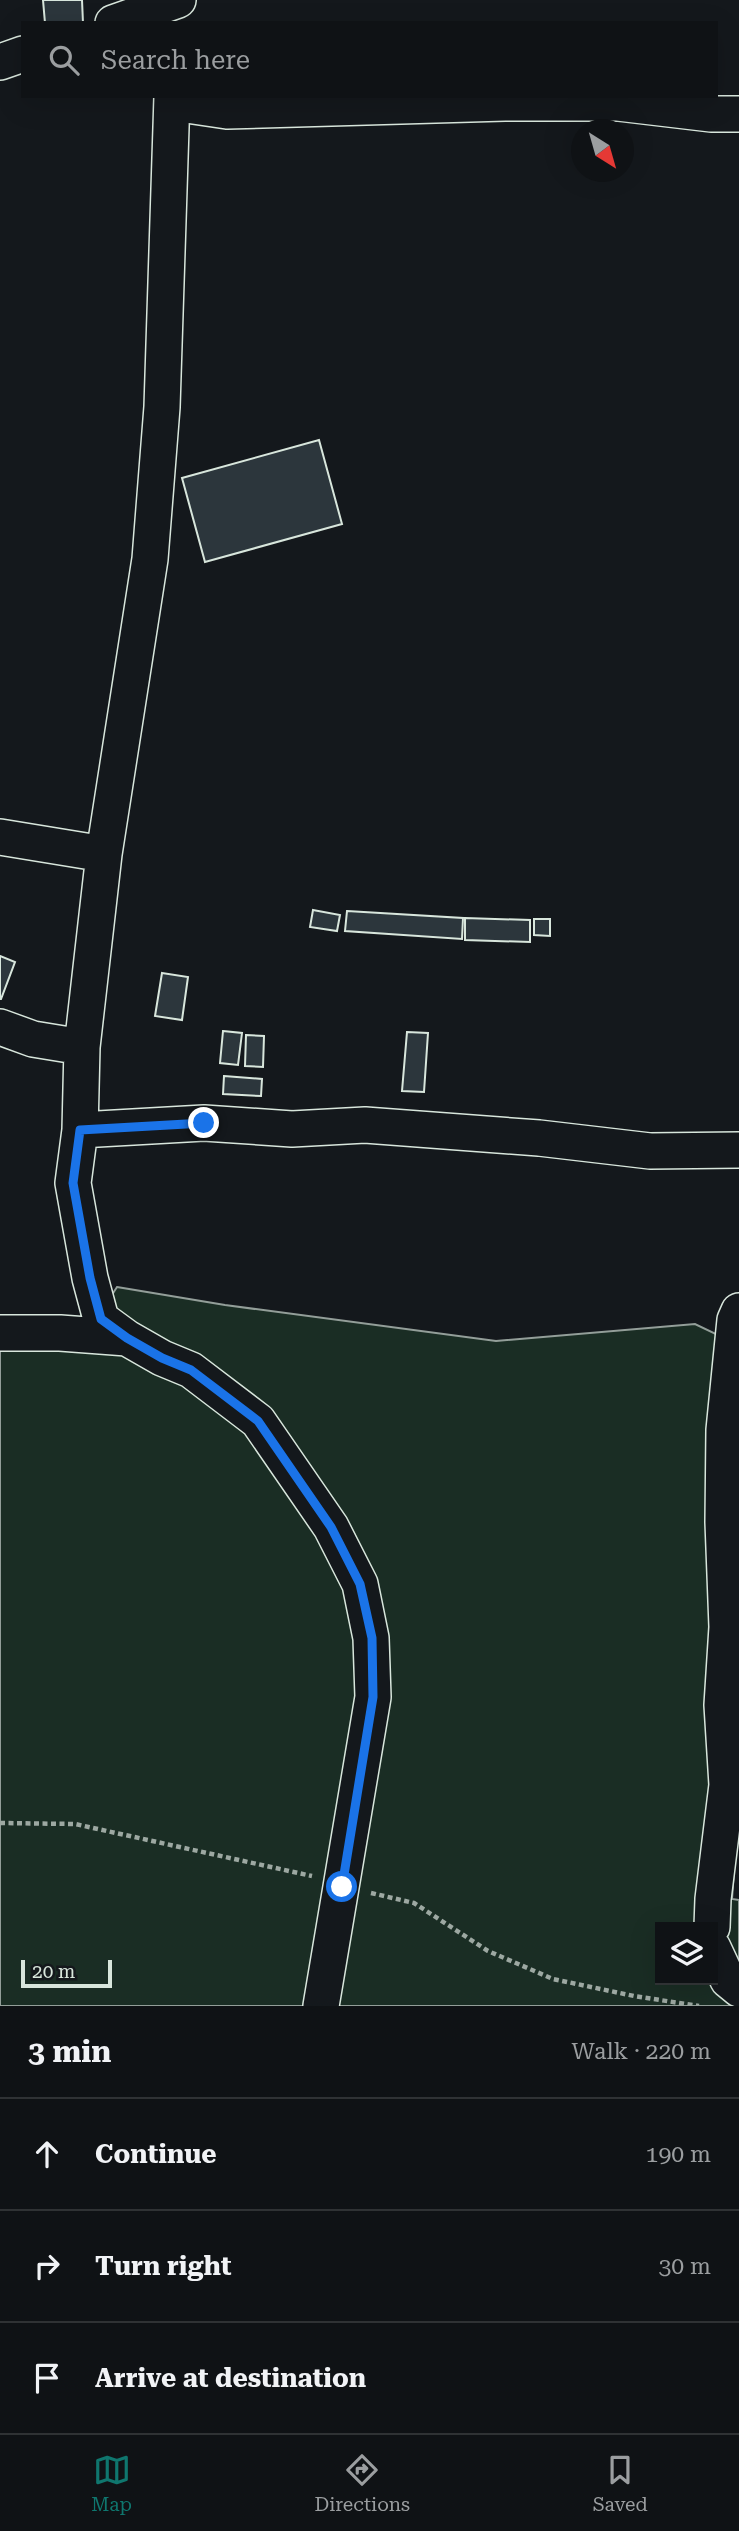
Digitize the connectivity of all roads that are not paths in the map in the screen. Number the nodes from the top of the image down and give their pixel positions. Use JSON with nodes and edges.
{"nodes":[{"id":1,"x":178,"y":0,"type":"edge"},
{"id":2,"x":119,"y":21,"type":"edge"},
{"id":3,"x":176,"y":21,"type":"edge"},
{"id":4,"x":21,"y":55,"type":"edge"},
{"id":5,"x":0,"y":62,"type":"edge"},
{"id":6,"x":172,"y":100,"type":"edge"},
{"id":7,"x":739,"y":114,"type":"edge"},
{"id":8,"x":0,"y":837,"type":"edge"},
{"id":9,"x":104,"y":854,"type":"junction"},
{"id":10,"x":0,"y":1027,"type":"edge"},
{"id":11,"x":82,"y":1048,"type":"junction"},
{"id":12,"x":80,"y":1130,"type":"junction"},
{"id":13,"x":739,"y":1150,"type":"edge"},
{"id":14,"x":739,"y":1311,"type":"edge"},
{"id":15,"x":0,"y":1333,"type":"edge"},
{"id":16,"x":127,"y":1338,"type":"junction"},
{"id":17,"x":732,"y":1771,"type":"edge"},
{"id":18,"x":712,"y":1922,"type":"edge"},
{"id":19,"x":718,"y":1961,"type":"edge"},
{"id":20,"x":730,"y":1992,"type":"edge"},
{"id":21,"x":321,"y":2006,"type":"edge"}],
"edges":[{"from":1,"to":2,"type":"street"},
{"from":1,"to":3,"type":"street"},
{"from":4,"to":5,"type":"street"},
{"from":6,"to":7,"type":"street"},
{"from":6,"to":9,"type":"street"},
{"from":8,"to":9,"type":"street"},
{"from":9,"to":11,"type":"street"},
{"from":10,"to":11,"type":"street"},
{"from":11,"to":12,"type":"street"},
{"from":12,"to":13,"type":"street"},
{"from":12,"to":16,"type":"street"},
{"from":14,"to":17,"type":"street"},
{"from":15,"to":16,"type":"street"},
{"from":16,"to":21,"type":"street"},
{"from":17,"to":18,"type":"street"},
{"from":19,"to":20,"type":"street"}]}
